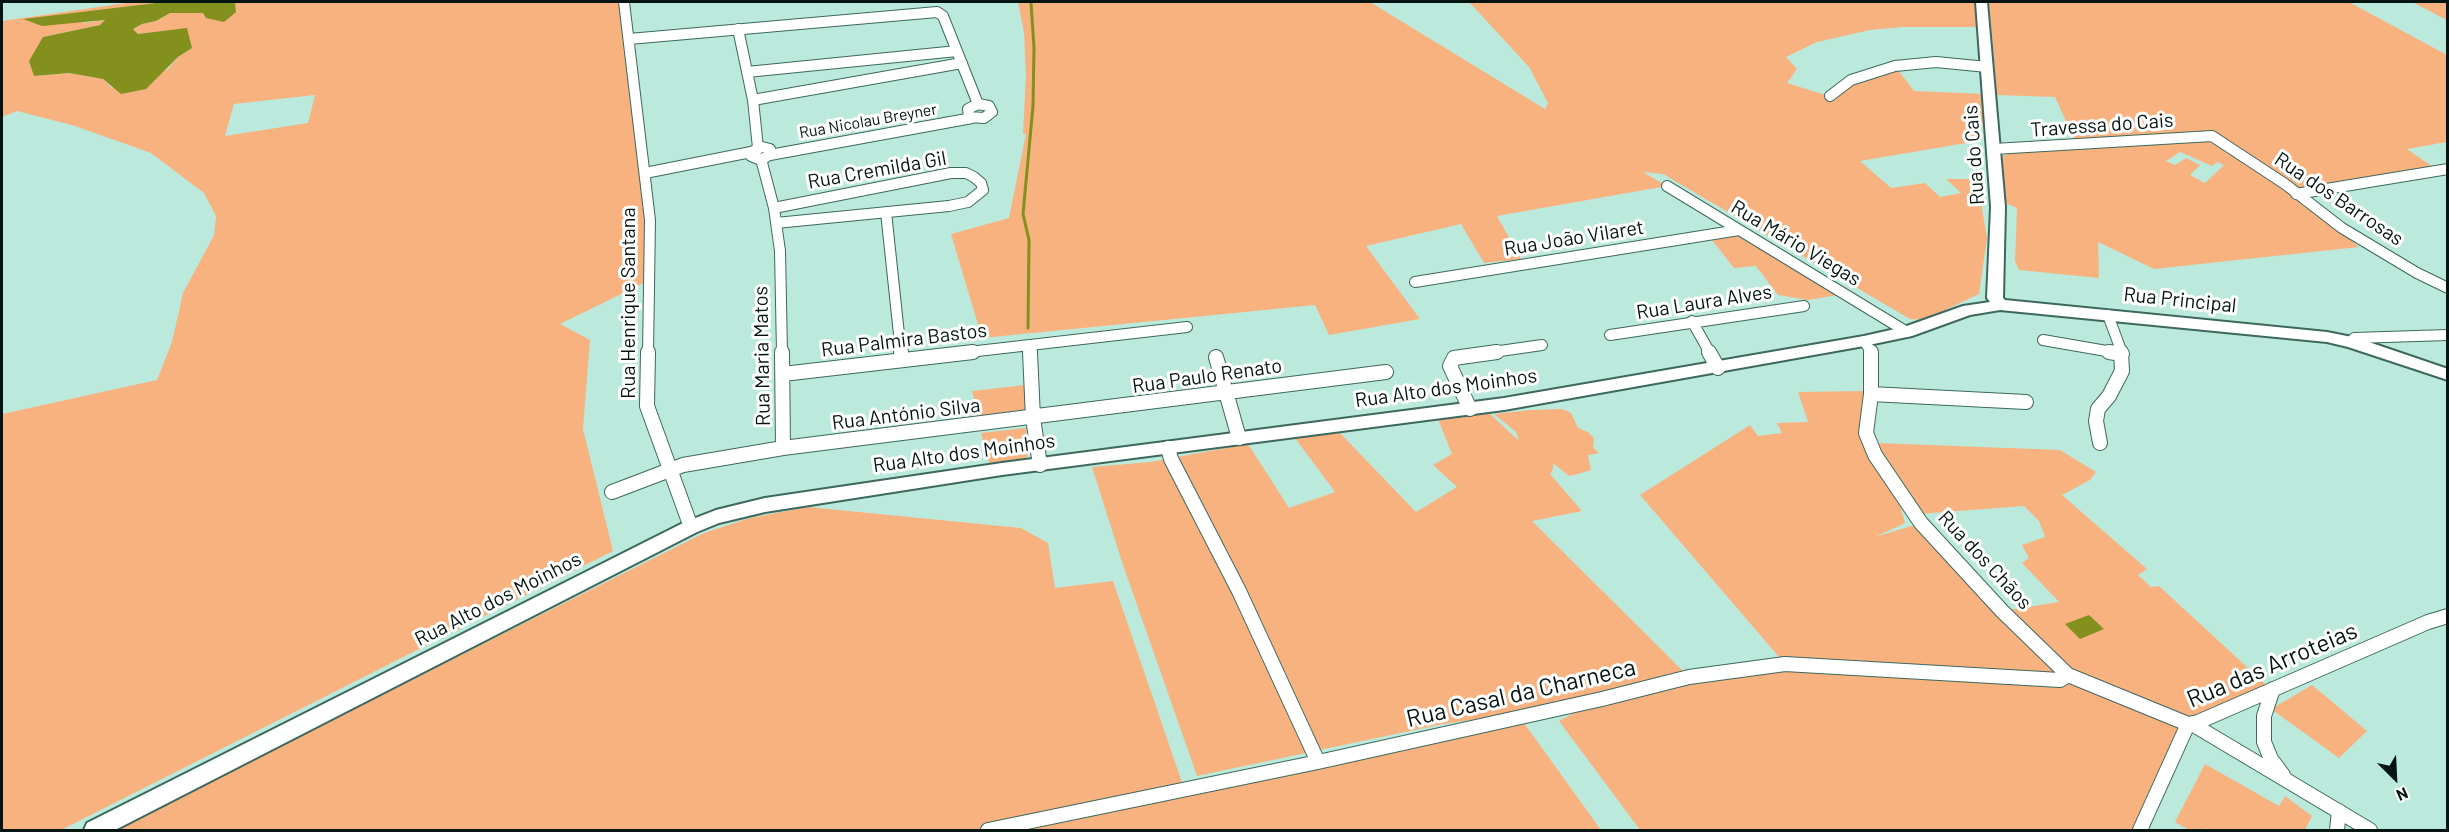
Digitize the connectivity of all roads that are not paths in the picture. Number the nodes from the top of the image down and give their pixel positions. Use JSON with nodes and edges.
{"nodes":[{"id":1,"x":624,"y":2,"type":"edge"},
{"id":2,"x":1981,"y":2,"type":"edge"},
{"id":3,"x":738,"y":30,"type":"junction"},
{"id":4,"x":630,"y":39,"type":"junction"},
{"id":5,"x":957,"y":51,"type":"junction"},
{"id":6,"x":962,"y":63,"type":"junction"},
{"id":7,"x":1987,"y":67,"type":"junction"},
{"id":8,"x":747,"y":72,"type":"junction"},
{"id":9,"x":1830,"y":96,"type":"dead end"},
{"id":10,"x":753,"y":100,"type":"junction"},
{"id":11,"x":978,"y":104,"type":"junction"},
{"id":12,"x":969,"y":115,"type":"junction"},
{"id":13,"x":2212,"y":136,"type":"joint"},
{"id":14,"x":1994,"y":148,"type":"junction"},
{"id":15,"x":760,"y":153,"type":"junction"},
{"id":16,"x":2448,"y":169,"type":"edge"},
{"id":17,"x":645,"y":176,"type":"junction"},
{"id":18,"x":1667,"y":186,"type":"dead end"},
{"id":19,"x":2296,"y":194,"type":"junction"},
{"id":20,"x":774,"y":208,"type":"junction"},
{"id":21,"x":886,"y":212,"type":"junction"},
{"id":22,"x":776,"y":223,"type":"junction"},
{"id":23,"x":1739,"y":230,"type":"junction"},
{"id":24,"x":1415,"y":282,"type":"dead end"},
{"id":25,"x":2448,"y":288,"type":"edge"},
{"id":26,"x":2000,"y":305,"type":"junction"},
{"id":27,"x":1804,"y":306,"type":"dead end"},
{"id":28,"x":2108,"y":315,"type":"junction"},
{"id":29,"x":1692,"y":321,"type":"junction"},
{"id":30,"x":1187,"y":327,"type":"dead end"},
{"id":31,"x":1907,"y":332,"type":"junction"},
{"id":32,"x":1610,"y":335,"type":"dead end"},
{"id":33,"x":2448,"y":335,"type":"edge"},
{"id":34,"x":2043,"y":340,"type":"dead end"},
{"id":35,"x":1864,"y":341,"type":"junction"},
{"id":36,"x":2351,"y":342,"type":"junction"},
{"id":37,"x":1030,"y":345,"type":"junction"},
{"id":38,"x":1542,"y":345,"type":"dead end"},
{"id":39,"x":2122,"y":354,"type":"junction"},
{"id":40,"x":1216,"y":357,"type":"dead end"},
{"id":41,"x":902,"y":360,"type":"junction"},
{"id":42,"x":1718,"y":368,"type":"junction"},
{"id":43,"x":1386,"y":372,"type":"dead end"},
{"id":44,"x":783,"y":374,"type":"junction"},
{"id":45,"x":2448,"y":375,"type":"edge"},
{"id":46,"x":1226,"y":393,"type":"junction"},
{"id":47,"x":1871,"y":394,"type":"junction"},
{"id":48,"x":2026,"y":402,"type":"dead end"},
{"id":49,"x":1470,"y":408,"type":"junction"},
{"id":50,"x":1034,"y":418,"type":"junction"},
{"id":51,"x":1239,"y":438,"type":"junction"},
{"id":52,"x":2100,"y":443,"type":"dead end"},
{"id":53,"x":783,"y":448,"type":"junction"},
{"id":54,"x":1168,"y":448,"type":"junction"},
{"id":55,"x":1040,"y":465,"type":"junction"},
{"id":56,"x":669,"y":470,"type":"junction"},
{"id":57,"x":612,"y":492,"type":"dead end"},
{"id":58,"x":691,"y":526,"type":"junction"},
{"id":59,"x":2448,"y":616,"type":"edge"},
{"id":60,"x":2068,"y":675,"type":"junction"},
{"id":61,"x":2273,"y":689,"type":"junction"},
{"id":62,"x":2190,"y":724,"type":"junction"},
{"id":63,"x":1318,"y":762,"type":"junction"},
{"id":64,"x":2290,"y":782,"type":"junction"},
{"id":65,"x":2339,"y":811,"type":"junction"},
{"id":66,"x":95,"y":831,"type":"edge"},
{"id":67,"x":988,"y":831,"type":"edge"},
{"id":68,"x":2140,"y":831,"type":"edge"},
{"id":69,"x":2337,"y":831,"type":"edge"},
{"id":70,"x":2370,"y":831,"type":"edge"}],
"edges":[{"from":1,"to":4,"type":"street","name":"Rua Henrique Santana"},
{"from":2,"to":7,"type":"street","name":"Rua do Cais"},
{"from":3,"to":4,"type":"street"},
{"from":3,"to":5,"type":"street"},
{"from":3,"to":8,"type":"street","name":"Rua Maria Matos"},
{"from":4,"to":17,"type":"street","name":"Rua Henrique Santana"},
{"from":5,"to":6,"type":"street"},
{"from":5,"to":8,"type":"street"},
{"from":6,"to":10,"type":"street"},
{"from":6,"to":11,"type":"street"},
{"from":7,"to":9,"type":"street"},
{"from":7,"to":14,"type":"street","name":"Rua do Cais"},
{"from":8,"to":10,"type":"street","name":"Rua Maria Matos"},
{"from":10,"to":15,"type":"street","name":"Rua Maria Matos"},
{"from":11,"to":12,"type":"street"},
{"from":11,"to":12,"type":"street"},
{"from":12,"to":15,"type":"street","name":"Rua Nicolau Breyner"},
{"from":13,"to":14,"type":"street","name":"Travessa do Cais"},
{"from":13,"to":19,"type":"street","name":"Rua dos Barrosas"},
{"from":14,"to":26,"type":"street","name":"Rua do Cais"},
{"from":15,"to":17,"type":"street","name":"Rua Nicolau Breyner"},
{"from":15,"to":20,"type":"street","name":"Rua Maria Matos"},
{"from":16,"to":19,"type":"street"},
{"from":17,"to":56,"type":"street","name":"Rua Henrique Santana"},
{"from":18,"to":23,"type":"street","name":"Rua Mário Viegas"},
{"from":19,"to":25,"type":"street","name":"Rua dos Barrosas"},
{"from":20,"to":21,"type":"street","name":"Rua Cremilda Gil"},
{"from":20,"to":22,"type":"street","name":"Rua Maria Matos"},
{"from":21,"to":22,"type":"street","name":"Rua Cremilda Gil"},
{"from":21,"to":41,"type":"street"},
{"from":22,"to":44,"type":"street","name":"Rua Maria Matos"},
{"from":23,"to":24,"type":"street","name":"Rua João Vilaret"},
{"from":23,"to":31,"type":"street","name":"Rua Mário Viegas"},
{"from":26,"to":28,"type":"street","name":"Rua Principal"},
{"from":26,"to":31,"type":"street","name":"Rua Principal"},
{"from":27,"to":29,"type":"street","name":"Rua Laura Alves"},
{"from":28,"to":36,"type":"street","name":"Rua Principal"},
{"from":28,"to":39,"type":"street"},
{"from":29,"to":32,"type":"street","name":"Rua Laura Alves"},
{"from":29,"to":42,"type":"street"},
{"from":30,"to":37,"type":"street","name":"Rua Palmira Bastos"},
{"from":31,"to":35,"type":"street","name":"Rua Alto dos Moinhos"},
{"from":33,"to":36,"type":"street"},
{"from":34,"to":39,"type":"street"},
{"from":35,"to":42,"type":"street","name":"Rua Alto dos Moinhos"},
{"from":35,"to":47,"type":"street","name":"Rua dos Chãos"},
{"from":36,"to":45,"type":"street","name":"Rua Principal"},
{"from":37,"to":41,"type":"street","name":"Rua Palmira Bastos"},
{"from":37,"to":50,"type":"street"},
{"from":38,"to":49,"type":"street"},
{"from":39,"to":52,"type":"street"},
{"from":40,"to":46,"type":"street"},
{"from":41,"to":44,"type":"street","name":"Rua Palmira Bastos"},
{"from":42,"to":49,"type":"street","name":"Rua Alto dos Moinhos"},
{"from":43,"to":46,"type":"street","name":"Rua Paulo Renato"},
{"from":44,"to":53,"type":"street","name":"Rua Maria Matos"},
{"from":46,"to":50,"type":"street","name":"Rua Paulo Renato"},
{"from":46,"to":51,"type":"street"},
{"from":47,"to":48,"type":"street"},
{"from":47,"to":60,"type":"street","name":"Rua dos Chãos"},
{"from":49,"to":51,"type":"street","name":"Rua Alto dos Moinhos"},
{"from":50,"to":53,"type":"street","name":"Rua António Silva"},
{"from":50,"to":55,"type":"street"},
{"from":51,"to":54,"type":"street","name":"Rua Alto dos Moinhos"},
{"from":53,"to":56,"type":"street","name":"Rua Maria Matos"},
{"from":54,"to":55,"type":"street","name":"Rua Alto dos Moinhos"},
{"from":54,"to":63,"type":"street"},
{"from":55,"to":58,"type":"street","name":"Rua Alto dos Moinhos"},
{"from":56,"to":57,"type":"street","name":"Rua Maria Matos"},
{"from":56,"to":58,"type":"street","name":"Rua Henrique Santana"},
{"from":58,"to":66,"type":"street","name":"Rua Alto dos Moinhos"},
{"from":59,"to":61,"type":"street","name":"Rua das Arroteias"},
{"from":60,"to":62,"type":"street","name":"Rua dos Chãos"},
{"from":60,"to":63,"type":"street","name":"Rua Casal da Charneca"},
{"from":61,"to":62,"type":"street","name":"Rua das Arroteias"},
{"from":61,"to":64,"type":"street"},
{"from":62,"to":64,"type":"street","name":"Rua dos Chãos"},
{"from":62,"to":68,"type":"street","name":"Rua das Arroteias"},
{"from":63,"to":67,"type":"street","name":"Rua Casal da Charneca"},
{"from":64,"to":65,"type":"street","name":"Rua dos Chãos"},
{"from":65,"to":69,"type":"street"},
{"from":65,"to":70,"type":"street","name":"Rua dos Chãos"}]}
